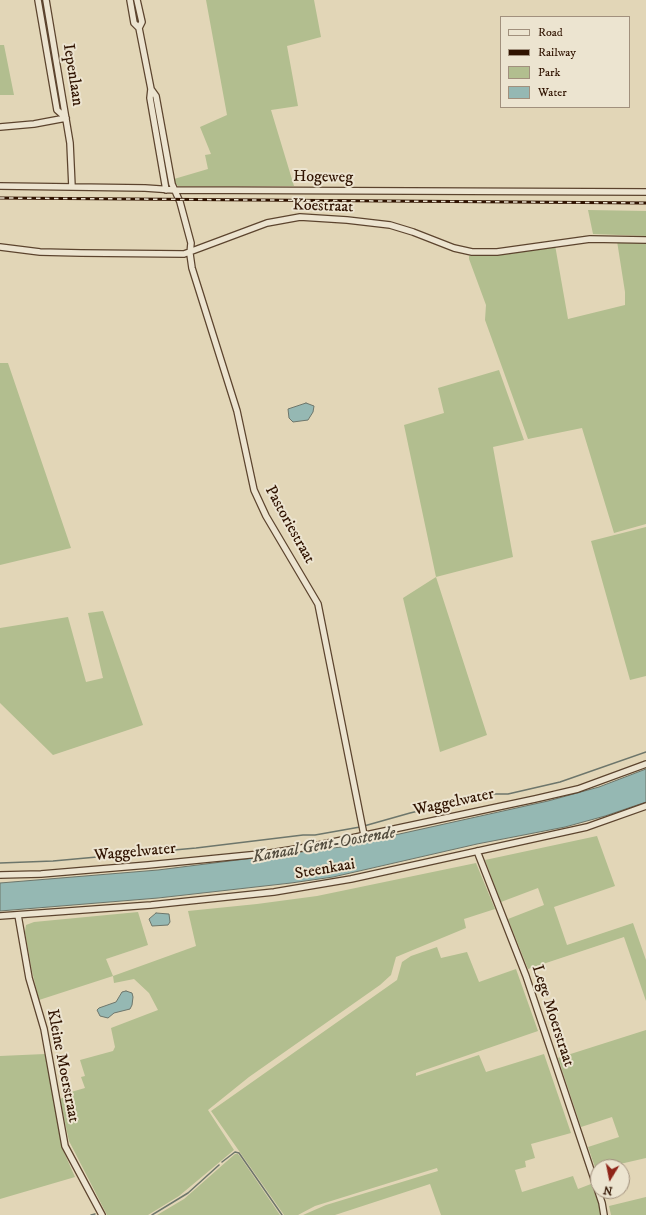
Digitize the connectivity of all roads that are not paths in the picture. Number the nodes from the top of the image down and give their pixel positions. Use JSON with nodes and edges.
{"nodes":[{"id":1,"x":38,"y":0,"type":"edge"},
{"id":2,"x":46,"y":0,"type":"edge"},
{"id":3,"x":130,"y":0,"type":"edge"},
{"id":4,"x":137,"y":0,"type":"edge"},
{"id":5,"x":139,"y":28,"type":"junction"},
{"id":6,"x":53,"y":37,"type":"junction"},
{"id":7,"x":45,"y":38,"type":"junction"},
{"id":8,"x":152,"y":89,"type":"junction"},
{"id":9,"x":66,"y":118,"type":"junction"},
{"id":10,"x":0,"y":127,"type":"edge"},
{"id":11,"x":163,"y":131,"type":"junction"},
{"id":12,"x":157,"y":133,"type":"junction"},
{"id":13,"x":165,"y":159,"type":"junction"},
{"id":14,"x":0,"y":186,"type":"edge"},
{"id":15,"x":72,"y":187,"type":"junction"},
{"id":16,"x":166,"y":190,"type":"junction"},
{"id":17,"x":174,"y":190,"type":"junction"},
{"id":18,"x":646,"y":192,"type":"edge"},
{"id":19,"x":646,"y":240,"type":"edge"},
{"id":20,"x":0,"y":247,"type":"edge"},
{"id":21,"x":190,"y":250,"type":"junction"},
{"id":22,"x":646,"y":764,"type":"edge"},
{"id":23,"x":646,"y":806,"type":"edge"},
{"id":24,"x":363,"y":830,"type":"junction"},
{"id":25,"x":477,"y":851,"type":"junction"},
{"id":26,"x":0,"y":876,"type":"edge"},
{"id":27,"x":18,"y":915,"type":"junction"},
{"id":28,"x":0,"y":916,"type":"edge"},
{"id":29,"x":102,"y":1215,"type":"edge"},
{"id":30,"x":604,"y":1215,"type":"edge"}],
"edges":[{"from":1,"to":7,"type":"street","name":"Iepenlaan"},
{"from":2,"to":6,"type":"street","name":"Iepenlaan"},
{"from":3,"to":5,"type":"street","name":"Pastoriestraat"},
{"from":4,"to":5,"type":"street","name":"Pastoriestraat"},
{"from":5,"to":8,"type":"street","name":"Pastoriestraat"},
{"from":6,"to":7,"type":"street","name":"Iepenlaan"},
{"from":6,"to":9,"type":"street","name":"Iepenlaan"},
{"from":7,"to":9,"type":"street","name":"Iepenlaan"},
{"from":8,"to":11,"type":"street","name":"Pastoriestraat"},
{"from":8,"to":12,"type":"street","name":"Pastoriestraat"},
{"from":9,"to":10,"type":"street"},
{"from":9,"to":15,"type":"street","name":"Iepenlaan"},
{"from":11,"to":12,"type":"street"},
{"from":11,"to":13,"type":"street","name":"Pastoriestraat"},
{"from":12,"to":13,"type":"street","name":"Pastoriestraat"},
{"from":13,"to":16,"type":"street","name":"Pastoriestraat"},
{"from":13,"to":17,"type":"street","name":"Pastoriestraat"},
{"from":14,"to":15,"type":"street","name":"Hogeweg"},
{"from":15,"to":16,"type":"street","name":"Hogeweg"},
{"from":16,"to":17,"type":"street","name":"Hogeweg"},
{"from":17,"to":18,"type":"street","name":"Hogeweg"},
{"from":17,"to":21,"type":"street","name":"Pastoriestraat"},
{"from":19,"to":21,"type":"street","name":"Koestraat"},
{"from":20,"to":21,"type":"street","name":"Koestraat"},
{"from":21,"to":24,"type":"street","name":"Pastoriestraat"},
{"from":22,"to":24,"type":"street","name":"Waggelwater"},
{"from":23,"to":25,"type":"street","name":"Steenkaai"},
{"from":24,"to":26,"type":"street","name":"Waggelwater"},
{"from":25,"to":27,"type":"street","name":"Steenkaai"},
{"from":25,"to":30,"type":"street","name":"Lege Moerstraat"},
{"from":27,"to":28,"type":"street","name":"Steenkaai"},
{"from":27,"to":29,"type":"street","name":"Kleine Moerstraat"}]}
